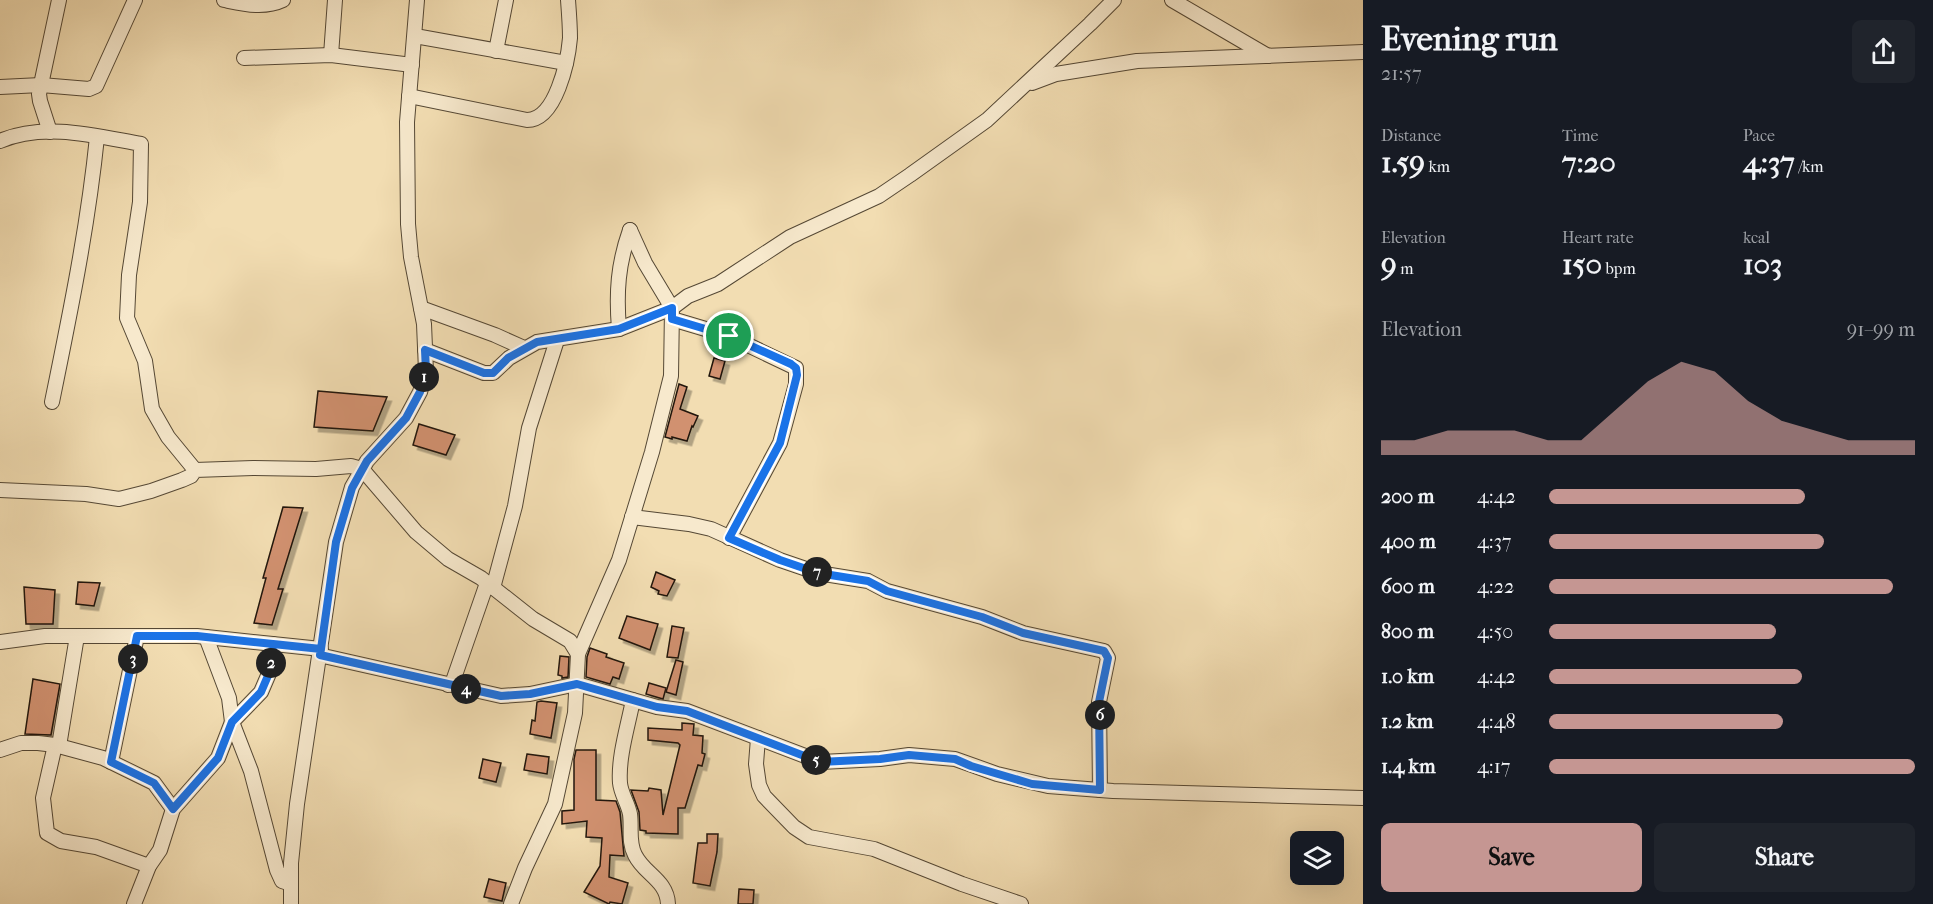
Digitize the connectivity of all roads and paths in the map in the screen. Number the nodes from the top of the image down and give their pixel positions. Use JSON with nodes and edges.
{"nodes":[{"id":1,"x":59,"y":0,"type":"edge"},
{"id":2,"x":135,"y":0,"type":"edge"},
{"id":3,"x":224,"y":0,"type":"edge"},
{"id":4,"x":335,"y":0,"type":"edge"},
{"id":5,"x":417,"y":0,"type":"edge"},
{"id":6,"x":506,"y":0,"type":"edge"},
{"id":7,"x":568,"y":0,"type":"edge"},
{"id":8,"x":1114,"y":0,"type":"edge"},
{"id":9,"x":1172,"y":0,"type":"edge"},
{"id":10,"x":280,"y":1,"type":"edge"},
{"id":11,"x":415,"y":36,"type":"junction"},
{"id":12,"x":496,"y":51,"type":"junction"},
{"id":13,"x":1363,"y":52,"type":"edge"},
{"id":14,"x":330,"y":55,"type":"junction"},
{"id":15,"x":1268,"y":56,"type":"junction"},
{"id":16,"x":244,"y":58,"type":"dead end"},
{"id":17,"x":566,"y":63,"type":"junction"},
{"id":18,"x":412,"y":65,"type":"junction"},
{"id":19,"x":41,"y":85,"type":"junction"},
{"id":20,"x":0,"y":87,"type":"edge"},
{"id":21,"x":1024,"y":87,"type":"junction"},
{"id":22,"x":410,"y":96,"type":"junction"},
{"id":23,"x":50,"y":132,"type":"junction"},
{"id":24,"x":97,"y":137,"type":"junction"},
{"id":25,"x":0,"y":141,"type":"edge"},
{"id":26,"x":421,"y":308,"type":"junction"},
{"id":27,"x":672,"y":314,"type":"junction"},
{"id":28,"x":619,"y":329,"type":"junction"},
{"id":29,"x":557,"y":340,"type":"junction"},
{"id":30,"x":524,"y":348,"type":"junction"},
{"id":31,"x":425,"y":350,"type":"junction"},
{"id":32,"x":52,"y":402,"type":"dead end"},
{"id":33,"x":362,"y":469,"type":"junction"},
{"id":34,"x":195,"y":470,"type":"junction"},
{"id":35,"x":0,"y":490,"type":"edge"},
{"id":36,"x":632,"y":518,"type":"junction"},
{"id":37,"x":729,"y":538,"type":"junction"},
{"id":38,"x":490,"y":585,"type":"junction"},
{"id":39,"x":77,"y":636,"type":"junction"},
{"id":40,"x":137,"y":636,"type":"junction"},
{"id":41,"x":206,"y":637,"type":"junction"},
{"id":42,"x":0,"y":642,"type":"edge"},
{"id":43,"x":273,"y":644,"type":"junction"},
{"id":44,"x":320,"y":652,"type":"junction"},
{"id":45,"x":578,"y":654,"type":"junction"},
{"id":46,"x":577,"y":684,"type":"junction"},
{"id":47,"x":448,"y":685,"type":"junction"},
{"id":48,"x":633,"y":700,"type":"junction"},
{"id":49,"x":232,"y":722,"type":"junction"},
{"id":50,"x":758,"y":738,"type":"junction"},
{"id":51,"x":57,"y":746,"type":"junction"},
{"id":52,"x":0,"y":750,"type":"edge"},
{"id":53,"x":111,"y":762,"type":"junction"},
{"id":54,"x":1100,"y":790,"type":"junction"},
{"id":55,"x":1363,"y":798,"type":"edge"},
{"id":56,"x":173,"y":809,"type":"junction"},
{"id":57,"x":149,"y":866,"type":"junction"},
{"id":58,"x":291,"y":884,"type":"junction"},
{"id":59,"x":134,"y":904,"type":"edge"},
{"id":60,"x":291,"y":904,"type":"edge"},
{"id":61,"x":511,"y":904,"type":"edge"},
{"id":62,"x":668,"y":904,"type":"edge"},
{"id":63,"x":1022,"y":904,"type":"edge"}],
"edges":[{"from":1,"to":19,"type":"street"},
{"from":2,"to":19,"type":"street"},
{"from":3,"to":10,"type":"street"},
{"from":4,"to":14,"type":"street"},
{"from":5,"to":11,"type":"street"},
{"from":6,"to":12,"type":"street"},
{"from":7,"to":17,"type":"street"},
{"from":8,"to":21,"type":"street"},
{"from":9,"to":15,"type":"street"},
{"from":11,"to":12,"type":"street"},
{"from":11,"to":18,"type":"street"},
{"from":12,"to":17,"type":"street"},
{"from":13,"to":15,"type":"street"},
{"from":14,"to":16,"type":"street"},
{"from":14,"to":18,"type":"street"},
{"from":15,"to":21,"type":"street"},
{"from":17,"to":22,"type":"street"},
{"from":18,"to":22,"type":"street"},
{"from":19,"to":20,"type":"street"},
{"from":19,"to":23,"type":"street"},
{"from":21,"to":27,"type":"street"},
{"from":22,"to":26,"type":"street"},
{"from":23,"to":24,"type":"street"},
{"from":23,"to":25,"type":"street"},
{"from":24,"to":32,"type":"street"},
{"from":24,"to":34,"type":"street"},
{"from":26,"to":30,"type":"street"},
{"from":26,"to":31,"type":"street"},
{"from":27,"to":28,"type":"street"},
{"from":27,"to":28,"type":"street"},
{"from":27,"to":36,"type":"street"},
{"from":27,"to":37,"type":"street"},
{"from":28,"to":29,"type":"street"},
{"from":29,"to":30,"type":"street"},
{"from":29,"to":38,"type":"street"},
{"from":30,"to":31,"type":"street"},
{"from":31,"to":33,"type":"street"},
{"from":33,"to":34,"type":"street"},
{"from":33,"to":38,"type":"street"},
{"from":33,"to":44,"type":"street"},
{"from":34,"to":35,"type":"street"},
{"from":36,"to":37,"type":"street"},
{"from":36,"to":45,"type":"street"},
{"from":37,"to":54,"type":"street"},
{"from":38,"to":45,"type":"street"},
{"from":38,"to":47,"type":"street"},
{"from":39,"to":40,"type":"street"},
{"from":39,"to":42,"type":"street"},
{"from":39,"to":51,"type":"street"},
{"from":40,"to":41,"type":"street"},
{"from":40,"to":53,"type":"street"},
{"from":41,"to":43,"type":"street"},
{"from":41,"to":49,"type":"street"},
{"from":43,"to":44,"type":"street"},
{"from":43,"to":49,"type":"street"},
{"from":44,"to":47,"type":"street"},
{"from":44,"to":58,"type":"street"},
{"from":45,"to":46,"type":"street"},
{"from":46,"to":47,"type":"street"},
{"from":46,"to":48,"type":"street"},
{"from":46,"to":61,"type":"street"},
{"from":48,"to":50,"type":"street"},
{"from":48,"to":62,"type":"street"},
{"from":49,"to":56,"type":"street"},
{"from":49,"to":58,"type":"street"},
{"from":50,"to":54,"type":"street"},
{"from":50,"to":63,"type":"street"},
{"from":51,"to":52,"type":"street"},
{"from":51,"to":53,"type":"street"},
{"from":51,"to":57,"type":"street"},
{"from":53,"to":56,"type":"street"},
{"from":54,"to":55,"type":"street"},
{"from":56,"to":57,"type":"street"},
{"from":57,"to":59,"type":"street"},
{"from":58,"to":60,"type":"street"}]}
